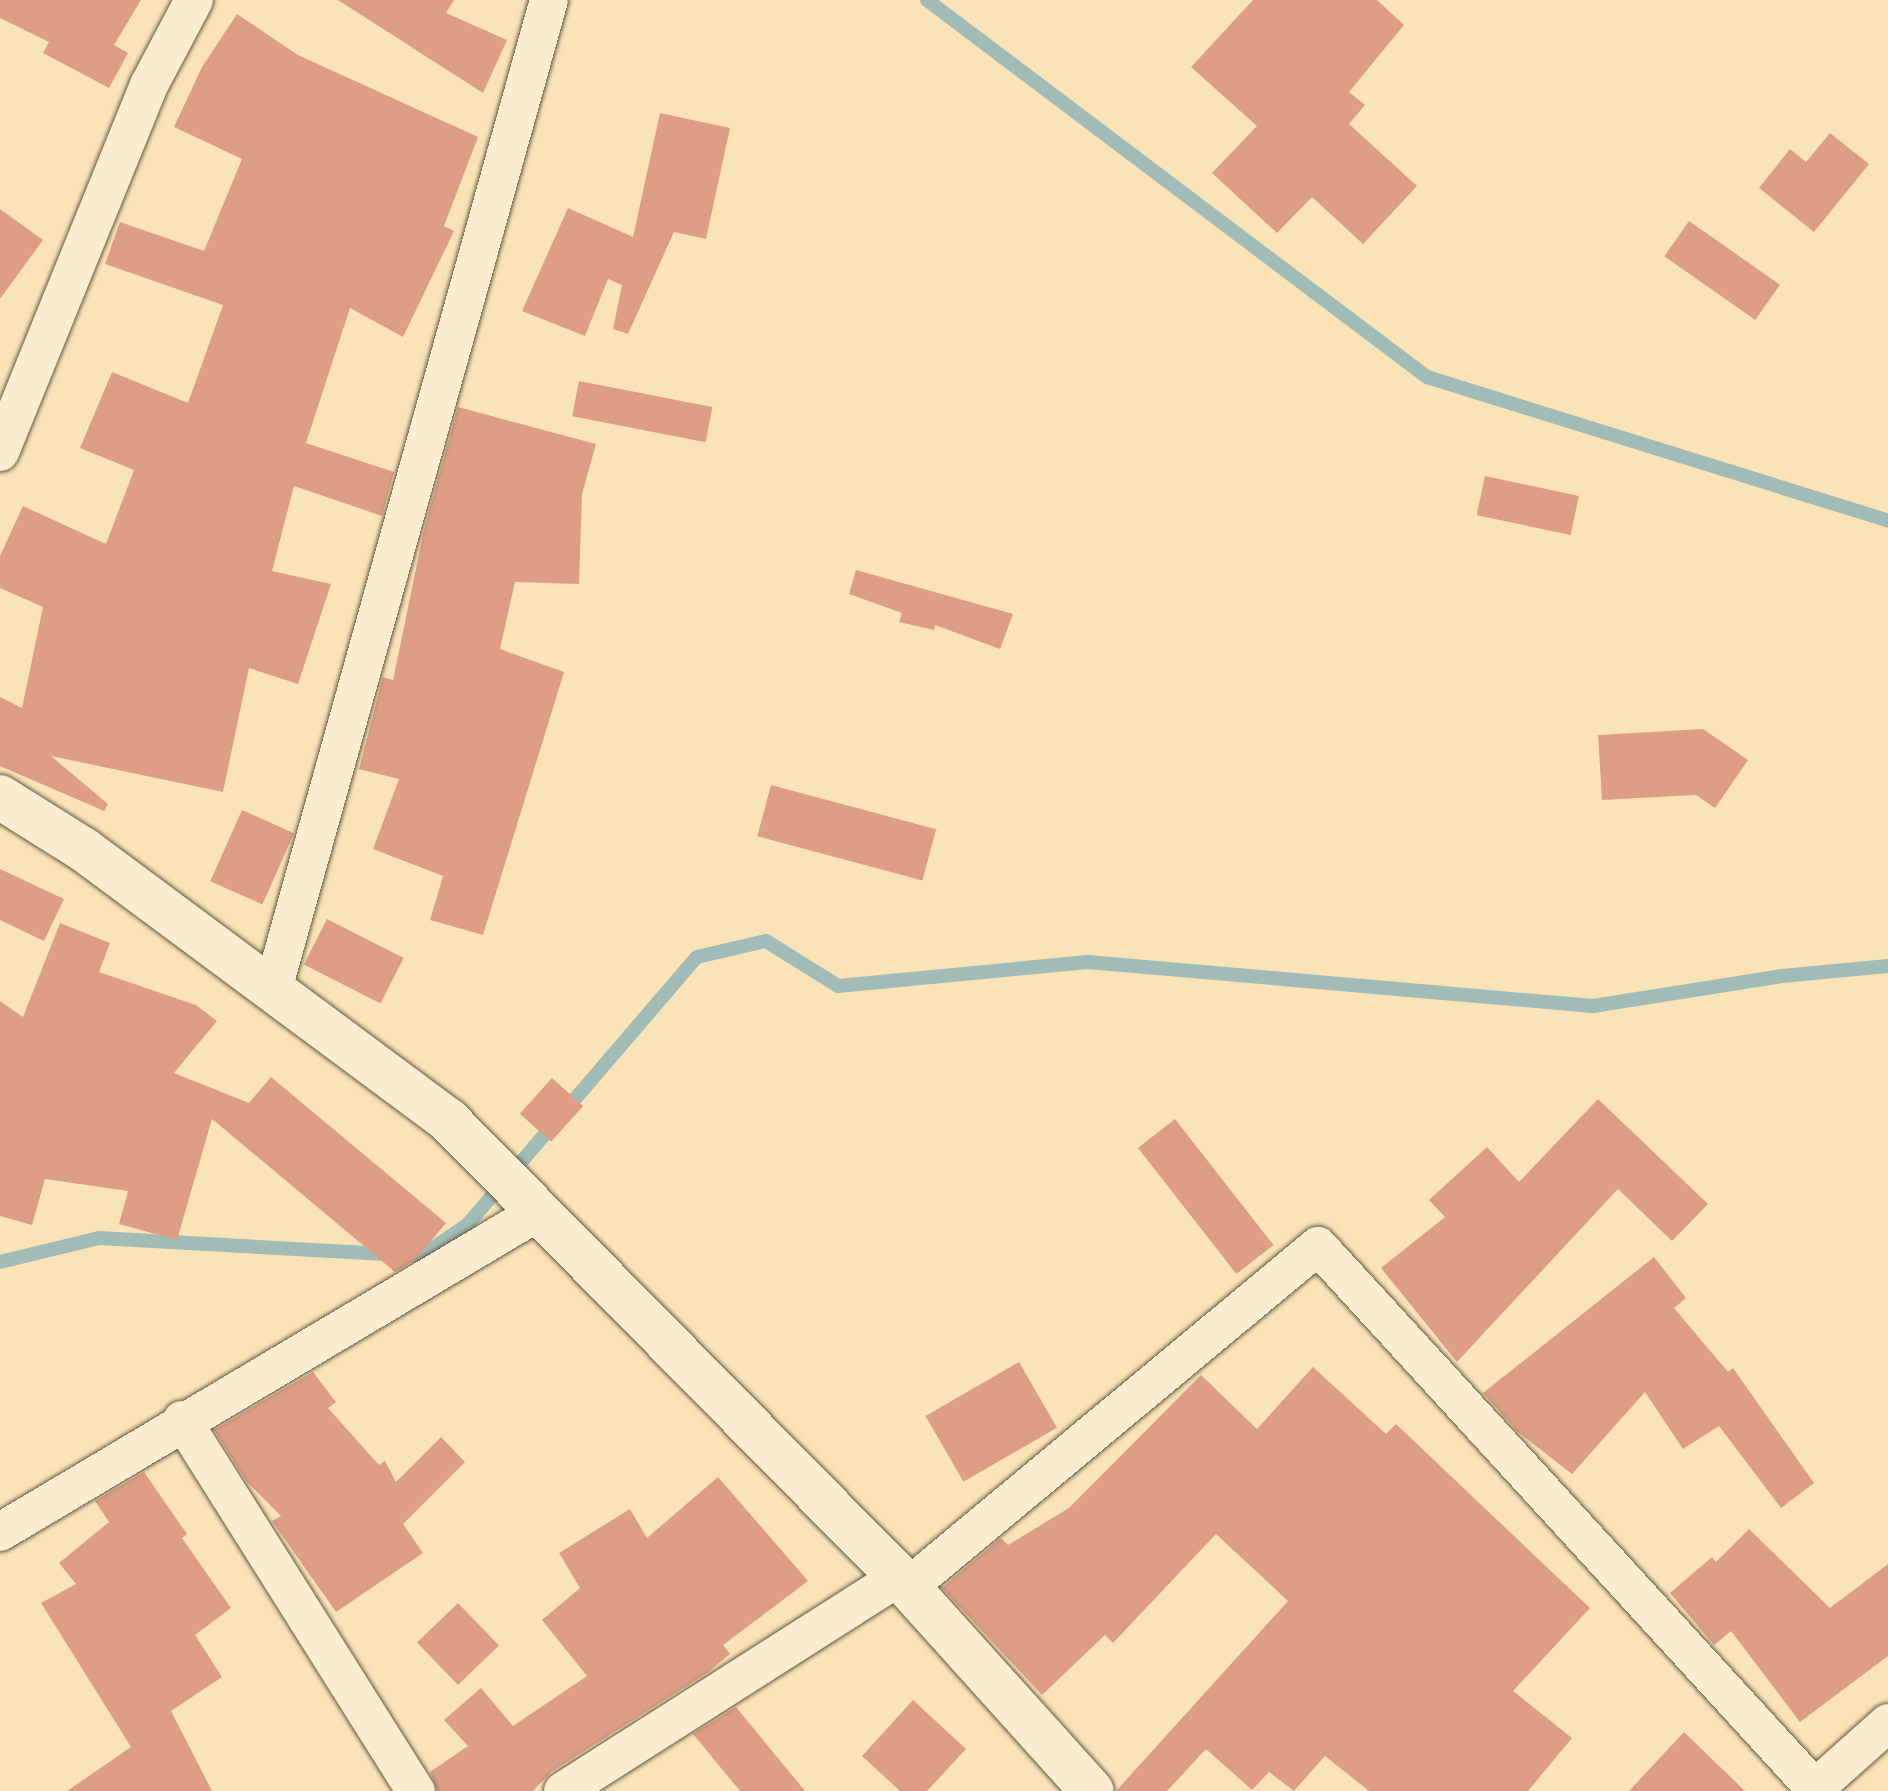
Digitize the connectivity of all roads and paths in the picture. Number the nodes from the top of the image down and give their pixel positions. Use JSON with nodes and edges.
{"nodes":[{"id":1,"x":194,"y":0,"type":"edge"},
{"id":2,"x":549,"y":0,"type":"edge"},
{"id":3,"x":0,"y":452,"type":"edge"},
{"id":4,"x":0,"y":797,"type":"edge"},
{"id":5,"x":273,"y":989,"type":"junction"},
{"id":6,"x":540,"y":1211,"type":"junction"},
{"id":7,"x":182,"y":1420,"type":"junction"},
{"id":8,"x":0,"y":1532,"type":"edge"},
{"id":9,"x":903,"y":1582,"type":"junction"},
{"id":10,"x":1888,"y":1723,"type":"edge"},
{"id":11,"x":1815,"y":1790,"type":"edge"},
{"id":12,"x":416,"y":1791,"type":"edge"},
{"id":13,"x":563,"y":1791,"type":"edge"},
{"id":14,"x":1092,"y":1791,"type":"edge"}],
"edges":[{"from":1,"to":3,"type":"street"},
{"from":2,"to":5,"type":"street"},
{"from":4,"to":5,"type":"street"},
{"from":5,"to":6,"type":"street"},
{"from":6,"to":7,"type":"street"},
{"from":6,"to":9,"type":"street"},
{"from":7,"to":8,"type":"street"},
{"from":7,"to":12,"type":"street"},
{"from":9,"to":11,"type":"street"},
{"from":9,"to":13,"type":"street"},
{"from":9,"to":14,"type":"street"},
{"from":10,"to":11,"type":"street"}]}
